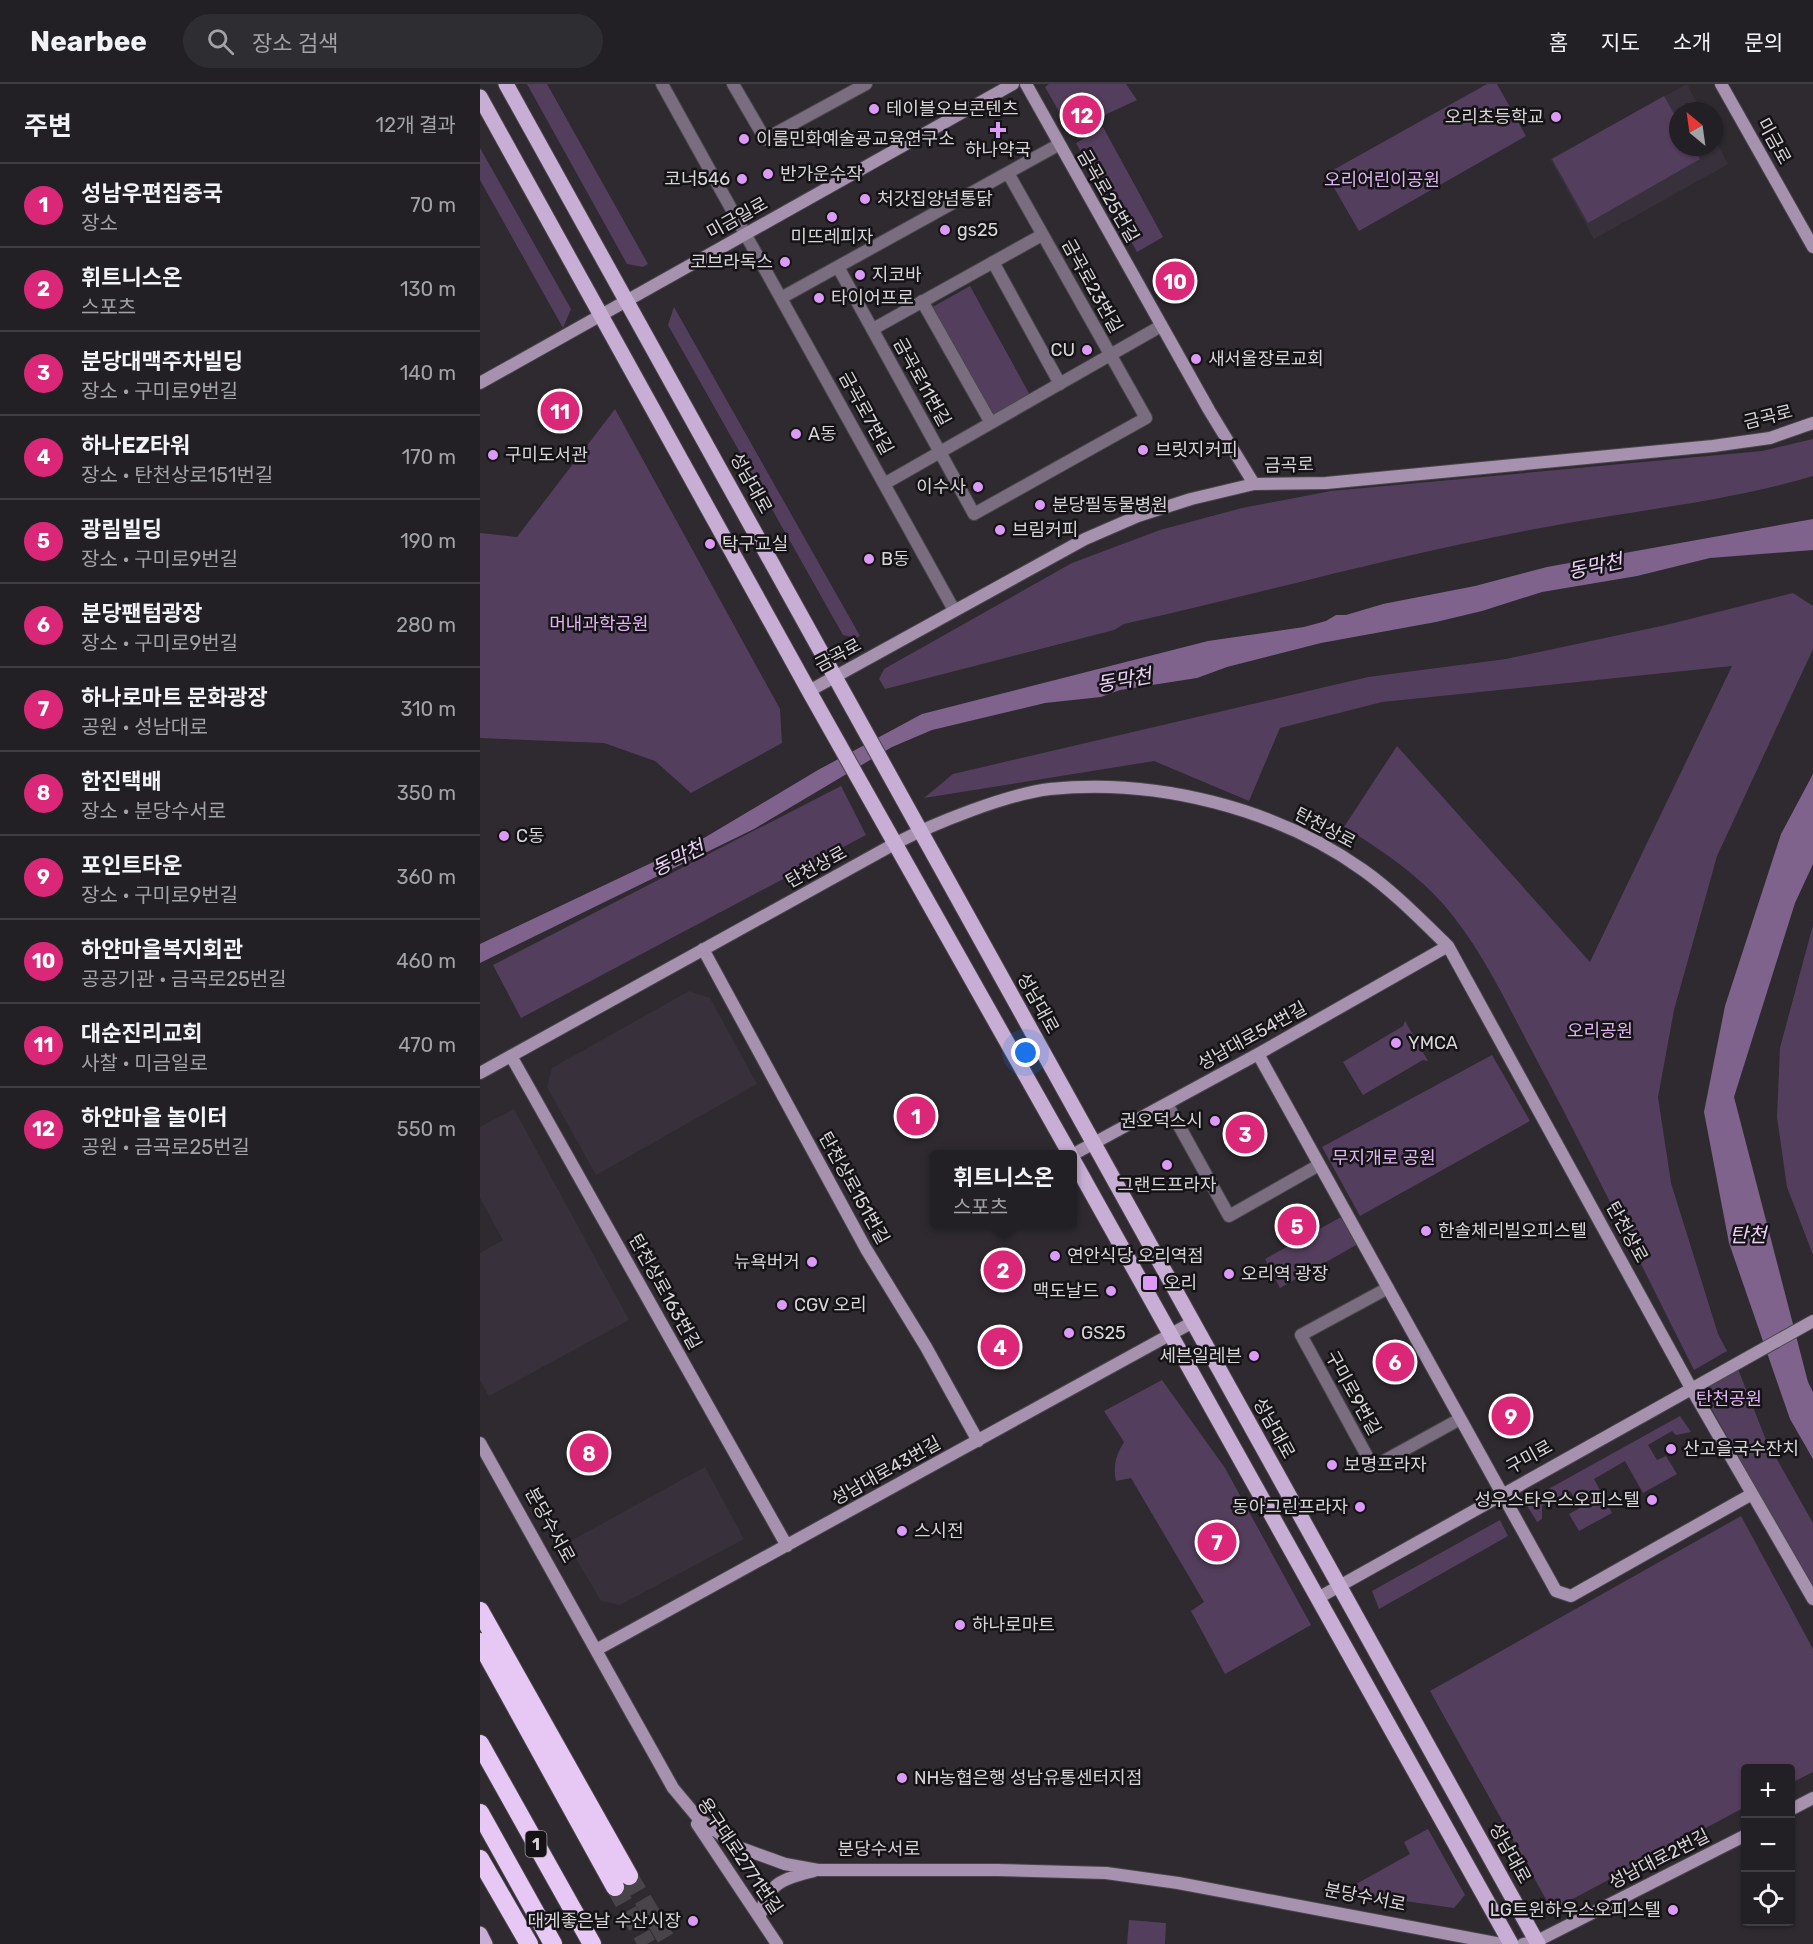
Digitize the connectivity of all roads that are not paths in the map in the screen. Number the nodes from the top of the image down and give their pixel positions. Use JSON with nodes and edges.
{"nodes":[{"id":1,"x":506,"y":84,"type":"edge"},
{"id":2,"x":662,"y":84,"type":"edge"},
{"id":3,"x":734,"y":84,"type":"edge"},
{"id":4,"x":866,"y":84,"type":"edge"},
{"id":5,"x":1013,"y":84,"type":"edge"},
{"id":6,"x":1026,"y":84,"type":"edge"},
{"id":7,"x":1721,"y":84,"type":"edge"},
{"id":8,"x":480,"y":97,"type":"edge"},
{"id":9,"x":1058,"y":145,"type":"junction"},
{"id":10,"x":1008,"y":173,"type":"junction"},
{"id":11,"x":745,"y":234,"type":"junction"},
{"id":12,"x":1042,"y":235,"type":"junction"},
{"id":13,"x":1813,"y":247,"type":"edge"},
{"id":14,"x":993,"y":262,"type":"junction"},
{"id":15,"x":838,"y":267,"type":"junction"},
{"id":16,"x":951,"y":286,"type":"joint"},
{"id":17,"x":781,"y":298,"type":"junction"},
{"id":18,"x":626,"y":300,"type":"junction"},
{"id":19,"x":922,"y":302,"type":"junction"},
{"id":20,"x":600,"y":314,"type":"junction"},
{"id":21,"x":1161,"y":326,"type":"junction"},
{"id":22,"x":873,"y":329,"type":"junction"},
{"id":23,"x":1110,"y":355,"type":"junction"},
{"id":24,"x":480,"y":383,"type":"edge"},
{"id":25,"x":1060,"y":384,"type":"junction"},
{"id":26,"x":1013,"y":411,"type":"joint"},
{"id":27,"x":991,"y":423,"type":"junction"},
{"id":28,"x":1813,"y":423,"type":"edge"},
{"id":29,"x":941,"y":452,"type":"junction"},
{"id":30,"x":1048,"y":473,"type":"joint"},
{"id":31,"x":884,"y":484,"type":"junction"},
{"id":32,"x":1254,"y":484,"type":"junction"},
{"id":33,"x":954,"y":610,"type":"junction"},
{"id":34,"x":836,"y":676,"type":"junction"},
{"id":35,"x":809,"y":691,"type":"junction"},
{"id":36,"x":920,"y":830,"type":"junction"},
{"id":37,"x":896,"y":843,"type":"junction"},
{"id":38,"x":1448,"y":946,"type":"junction"},
{"id":39,"x":703,"y":950,"type":"junction"},
{"id":40,"x":1258,"y":1054,"type":"junction"},
{"id":41,"x":511,"y":1056,"type":"junction"},
{"id":42,"x":480,"y":1073,"type":"edge"},
{"id":43,"x":1167,"y":1104,"type":"junction"},
{"id":44,"x":1094,"y":1143,"type":"junction"},
{"id":45,"x":1068,"y":1150,"type":"edge"},
{"id":46,"x":1077,"y":1153,"type":"edge"},
{"id":47,"x":1319,"y":1165,"type":"junction"},
{"id":48,"x":1077,"y":1167,"type":"edge"},
{"id":49,"x":1388,"y":1288,"type":"junction"},
{"id":50,"x":1813,"y":1321,"type":"edge"},
{"id":51,"x":1193,"y":1322,"type":"junction"},
{"id":52,"x":1171,"y":1335,"type":"junction"},
{"id":53,"x":1691,"y":1388,"type":"junction"},
{"id":54,"x":1460,"y":1419,"type":"junction"},
{"id":55,"x":978,"y":1441,"type":"junction"},
{"id":56,"x":480,"y":1443,"type":"edge"},
{"id":57,"x":1501,"y":1493,"type":"junction"},
{"id":58,"x":1752,"y":1494,"type":"junction"},
{"id":59,"x":787,"y":1546,"type":"junction"},
{"id":60,"x":1340,"y":1586,"type":"junction"},
{"id":61,"x":1318,"y":1598,"type":"junction"},
{"id":62,"x":1813,"y":1599,"type":"edge"},
{"id":63,"x":480,"y":1611,"type":"edge"},
{"id":64,"x":480,"y":1642,"type":"edge"},
{"id":65,"x":596,"y":1650,"type":"junction"},
{"id":66,"x":480,"y":1744,"type":"edge"},
{"id":67,"x":673,"y":1788,"type":"junction"},
{"id":68,"x":1813,"y":1798,"type":"edge"},
{"id":69,"x":1795,"y":1808,"type":"edge"},
{"id":70,"x":480,"y":1813,"type":"edge"},
{"id":71,"x":1741,"y":1838,"type":"edge"},
{"id":72,"x":480,"y":1859,"type":"edge"},
{"id":73,"x":818,"y":1870,"type":"junction"},
{"id":74,"x":760,"y":1916,"type":"junction"},
{"id":75,"x":480,"y":1934,"type":"edge"},
{"id":76,"x":1532,"y":1943,"type":"edge"},
{"id":77,"x":485,"y":1944,"type":"edge"},
{"id":78,"x":529,"y":1944,"type":"edge"},
{"id":79,"x":554,"y":1944,"type":"edge"},
{"id":80,"x":592,"y":1944,"type":"edge"},
{"id":81,"x":777,"y":1944,"type":"edge"},
{"id":82,"x":1501,"y":1944,"type":"edge"},
{"id":83,"x":1511,"y":1944,"type":"edge"}],
"edges":[{"from":1,"to":18,"type":"main road","name":"성남대로"},
{"from":2,"to":11,"type":"street","name":"금곡로7번길"},
{"from":3,"to":4,"type":"street"},
{"from":5,"to":11,"type":"street","name":"미금일로"},
{"from":6,"to":9,"type":"street","name":"금곡로25번길"},
{"from":7,"to":13,"type":"street","name":"미금로"},
{"from":8,"to":20,"type":"main road"},
{"from":9,"to":10,"type":"street","name":"금곡로25번길"},
{"from":9,"to":21,"type":"street","name":"금곡로25번길"},
{"from":10,"to":12,"type":"street","name":"금곡로23번길"},
{"from":10,"to":15,"type":"street","name":"금곡로25번길"},
{"from":11,"to":17,"type":"street","name":"금곡로7번길"},
{"from":11,"to":18,"type":"street","name":"미금일로"},
{"from":12,"to":14,"type":"street","name":"금곡로23번길"},
{"from":12,"to":23,"type":"street","name":"금곡로23번길"},
{"from":14,"to":16,"type":"street","name":"금곡로23번길"},
{"from":14,"to":25,"type":"street"},
{"from":15,"to":17,"type":"street"},
{"from":15,"to":22,"type":"street","name":"금곡로11번길"},
{"from":16,"to":19,"type":"street","name":"금곡로11번길"},
{"from":17,"to":31,"type":"street","name":"금곡로7번길"},
{"from":18,"to":20,"type":"street","name":"미금일로"},
{"from":18,"to":34,"type":"main road","name":"성남대로"},
{"from":19,"to":22,"type":"street","name":"금곡로11번길"},
{"from":19,"to":27,"type":"street"},
{"from":20,"to":24,"type":"street","name":"미금일로"},
{"from":20,"to":35,"type":"main road"},
{"from":21,"to":23,"type":"street"},
{"from":21,"to":32,"type":"street","name":"금곡로25번길"},
{"from":22,"to":29,"type":"street","name":"금곡로11번길"},
{"from":23,"to":25,"type":"street","name":"금곡로23번길"},
{"from":23,"to":30,"type":"street","name":"금곡로23번길"},
{"from":25,"to":26,"type":"street","name":"금곡로23번길"},
{"from":26,"to":27,"type":"street","name":"금곡로11번길"},
{"from":27,"to":29,"type":"street","name":"금곡로11번길"},
{"from":28,"to":32,"type":"street","name":"금곡로"},
{"from":29,"to":30,"type":"street","name":"금곡로11번길"},
{"from":29,"to":31,"type":"street","name":"금곡로11번길"},
{"from":31,"to":33,"type":"street","name":"금곡로7번길"},
{"from":32,"to":33,"type":"street","name":"금곡로"},
{"from":33,"to":34,"type":"street","name":"금곡로"},
{"from":34,"to":35,"type":"street","name":"금곡로"},
{"from":34,"to":36,"type":"main road","name":"성남대로"},
{"from":35,"to":37,"type":"main road"},
{"from":36,"to":37,"type":"street","name":"탄천상로"},
{"from":36,"to":38,"type":"street","name":"탄천상로"},
{"from":36,"to":44,"type":"main road","name":"성남대로"},
{"from":37,"to":39,"type":"street","name":"탄천상로"},
{"from":37,"to":45,"type":"main road"},
{"from":38,"to":40,"type":"street","name":"성남대로54번길"},
{"from":38,"to":53,"type":"street","name":"탄천상로"},
{"from":39,"to":41,"type":"street","name":"탄천상로"},
{"from":39,"to":55,"type":"street","name":"탄천상로151번길"},
{"from":40,"to":43,"type":"street","name":"성남대로54번길"},
{"from":40,"to":47,"type":"street"},
{"from":41,"to":42,"type":"street","name":"탄천상로"},
{"from":41,"to":59,"type":"street","name":"탄천상로163번길"},
{"from":43,"to":44,"type":"street","name":"성남대로54번길"},
{"from":43,"to":47,"type":"street"},
{"from":44,"to":46,"type":"street","name":"성남대로54번길"},
{"from":44,"to":51,"type":"main road","name":"성남대로"},
{"from":47,"to":49,"type":"street"},
{"from":48,"to":52,"type":"main road"},
{"from":49,"to":54,"type":"street"},
{"from":49,"to":54,"type":"street","name":"구미로9번길"},
{"from":50,"to":53,"type":"street","name":"구미로"},
{"from":51,"to":52,"type":"street","name":"성남대로43번길"},
{"from":51,"to":60,"type":"main road","name":"성남대로"},
{"from":52,"to":55,"type":"street","name":"성남대로43번길"},
{"from":52,"to":61,"type":"main road"},
{"from":53,"to":57,"type":"street","name":"구미로"},
{"from":53,"to":58,"type":"street","name":"탄천상로"},
{"from":54,"to":57,"type":"street"},
{"from":55,"to":59,"type":"street","name":"성남대로43번길"},
{"from":56,"to":65,"type":"street","name":"분당수서로"},
{"from":57,"to":58,"type":"street"},
{"from":57,"to":60,"type":"street","name":"구미로"},
{"from":58,"to":62,"type":"street","name":"탄천상로"},
{"from":59,"to":65,"type":"street","name":"성남대로43번길"},
{"from":60,"to":61,"type":"street","name":"구미로"},
{"from":60,"to":76,"type":"main road","name":"성남대로"},
{"from":61,"to":83,"type":"main road"},
{"from":63,"to":64,"type":"highway"},
{"from":65,"to":67,"type":"street","name":"분당수서로"},
{"from":66,"to":80,"type":"highway","number":"1"},
{"from":67,"to":73,"type":"street","name":"분당수서로"},
{"from":67,"to":74,"type":"street","name":"용구대로2771번길"},
{"from":68,"to":69,"type":"street"},
{"from":70,"to":79,"type":"highway","number":"1"},
{"from":71,"to":76,"type":"street","name":"성남대로2번길"},
{"from":72,"to":78,"type":"highway"},
{"from":73,"to":74,"type":"street"},
{"from":73,"to":82,"type":"street","name":"분당수서로"},
{"from":74,"to":81,"type":"street","name":"용구대로2771번길"},
{"from":75,"to":77,"type":"main road"}]}
